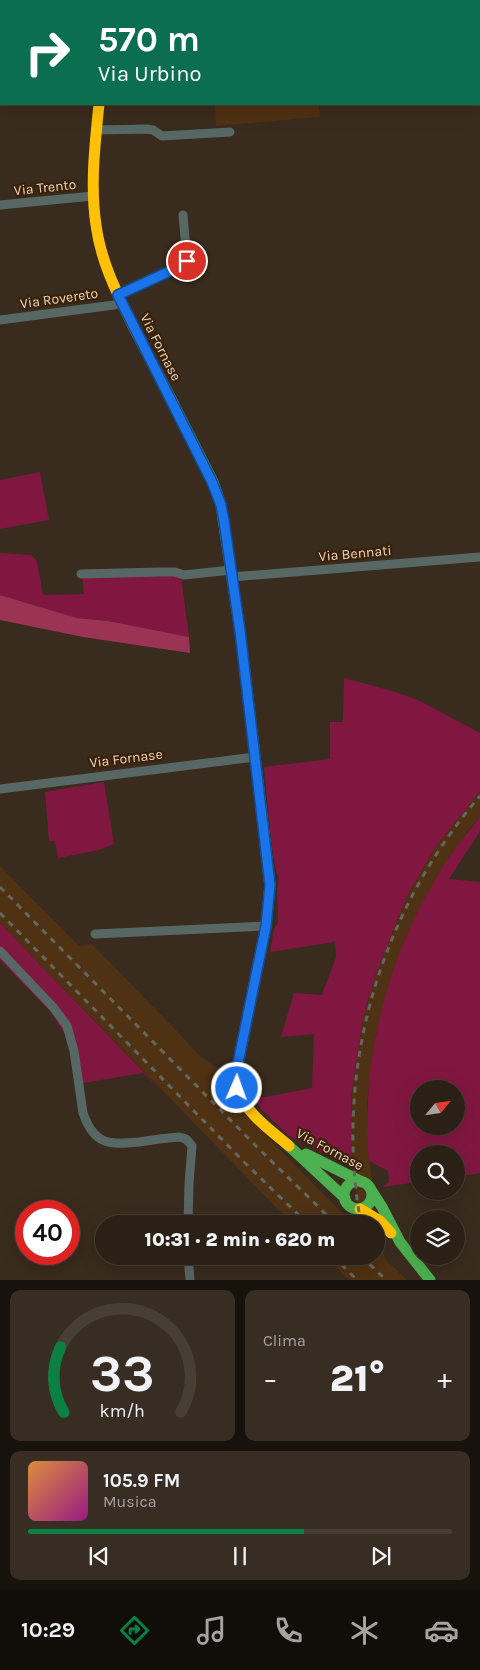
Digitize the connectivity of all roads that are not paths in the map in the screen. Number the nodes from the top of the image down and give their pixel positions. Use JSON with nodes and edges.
{"nodes":[{"id":1,"x":99,"y":105,"type":"edge"},
{"id":2,"x":96,"y":130,"type":"junction"},
{"id":3,"x":230,"y":132,"type":"dead end"},
{"id":4,"x":93,"y":196,"type":"junction"},
{"id":5,"x":0,"y":205,"type":"edge"},
{"id":6,"x":183,"y":215,"type":"dead end"},
{"id":7,"x":120,"y":298,"type":"junction"},
{"id":8,"x":0,"y":320,"type":"edge"},
{"id":9,"x":480,"y":557,"type":"edge"},
{"id":10,"x":81,"y":574,"type":"dead end"},
{"id":11,"x":231,"y":574,"type":"junction"},
{"id":12,"x":255,"y":757,"type":"junction"},
{"id":13,"x":0,"y":789,"type":"edge"},
{"id":14,"x":266,"y":926,"type":"junction"},
{"id":15,"x":95,"y":934,"type":"dead end"},
{"id":16,"x":0,"y":951,"type":"edge"},
{"id":17,"x":284,"y":1142,"type":"junction"},
{"id":18,"x":366,"y":1186,"type":"junction"},
{"id":19,"x":345,"y":1198,"type":"junction"},
{"id":20,"x":360,"y":1209,"type":"junction"},
{"id":21,"x":188,"y":1215,"type":"edge"},
{"id":22,"x":400,"y":1242,"type":"junction"},
{"id":23,"x":189,"y":1265,"type":"edge"},
{"id":24,"x":190,"y":1280,"type":"edge"},
{"id":25,"x":430,"y":1280,"type":"edge"}],
"edges":[{"from":1,"to":2,"type":"street","name":"Via Fornase"},
{"from":2,"to":3,"type":"street"},
{"from":2,"to":4,"type":"street","name":"Via Fornase"},
{"from":4,"to":5,"type":"street","name":"Via Trento"},
{"from":4,"to":7,"type":"street","name":"Via Fornase"},
{"from":6,"to":7,"type":"street","name":"Via Rovereto"},
{"from":7,"to":8,"type":"street","name":"Via Rovereto"},
{"from":7,"to":11,"type":"street","name":"Via Fornase"},
{"from":9,"to":11,"type":"street","name":"Via Bennati"},
{"from":10,"to":11,"type":"street"},
{"from":11,"to":12,"type":"street","name":"Via Fornase"},
{"from":12,"to":13,"type":"street","name":"Via Fornase"},
{"from":12,"to":14,"type":"street","name":"Via Fornase"},
{"from":14,"to":15,"type":"street"},
{"from":14,"to":17,"type":"street","name":"Via Fornase"},
{"from":16,"to":21,"type":"street"},
{"from":17,"to":18,"type":"street","name":"Via Fornase"},
{"from":17,"to":19,"type":"street","name":"Via Fornase"},
{"from":18,"to":19,"type":"street","name":"Via Fornase"},
{"from":18,"to":20,"type":"street","name":"Via Fornase"},
{"from":18,"to":22,"type":"street","name":"Via Fornase"},
{"from":19,"to":20,"type":"street","name":"Via Fornase"},
{"from":20,"to":22,"type":"street","name":"Via Fornase"},
{"from":22,"to":25,"type":"street","name":"Via Fornase"},
{"from":23,"to":24,"type":"street"}]}
